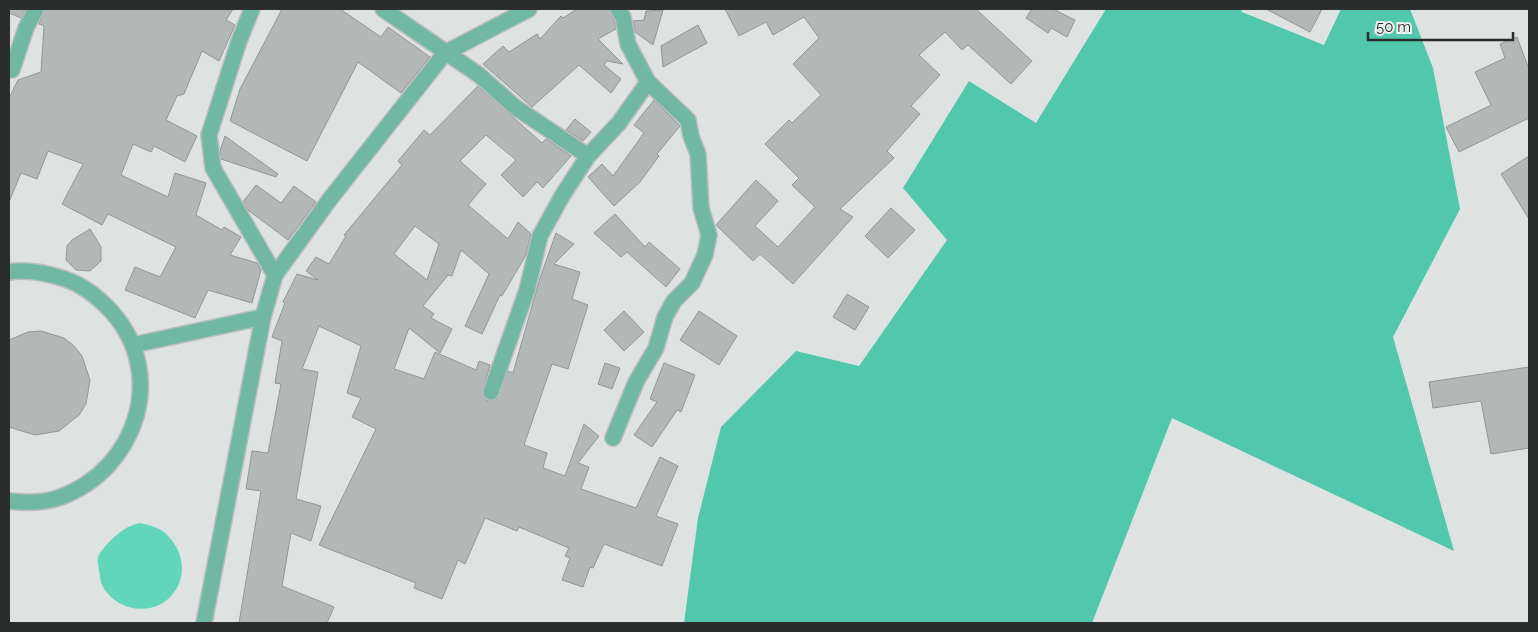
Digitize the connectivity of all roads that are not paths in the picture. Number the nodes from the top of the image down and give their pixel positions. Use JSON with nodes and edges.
{"nodes":[{"id":1,"x":36,"y":9,"type":"edge"},
{"id":2,"x":252,"y":9,"type":"edge"},
{"id":3,"x":383,"y":9,"type":"edge"},
{"id":4,"x":529,"y":9,"type":"edge"},
{"id":5,"x":618,"y":9,"type":"edge"},
{"id":6,"x":445,"y":53,"type":"junction"},
{"id":7,"x":12,"y":70,"type":"dead end"},
{"id":8,"x":648,"y":82,"type":"junction"},
{"id":9,"x":588,"y":156,"type":"junction"},
{"id":10,"x":9,"y":272,"type":"edge"},
{"id":11,"x":275,"y":275,"type":"junction"},
{"id":12,"x":263,"y":317,"type":"junction"},
{"id":13,"x":133,"y":345,"type":"junction"},
{"id":14,"x":491,"y":392,"type":"dead end"},
{"id":15,"x":613,"y":438,"type":"dead end"},
{"id":16,"x":9,"y":501,"type":"edge"},
{"id":17,"x":204,"y":623,"type":"edge"}],
"edges":[{"from":1,"to":7,"type":"street"},
{"from":2,"to":11,"type":"street"},
{"from":3,"to":6,"type":"street"},
{"from":4,"to":6,"type":"street"},
{"from":5,"to":8,"type":"street"},
{"from":6,"to":9,"type":"street"},
{"from":6,"to":11,"type":"street"},
{"from":8,"to":9,"type":"street"},
{"from":8,"to":15,"type":"street"},
{"from":9,"to":14,"type":"street"},
{"from":10,"to":13,"type":"street"},
{"from":11,"to":12,"type":"street"},
{"from":12,"to":13,"type":"street"},
{"from":12,"to":17,"type":"street"},
{"from":13,"to":16,"type":"street"}]}
